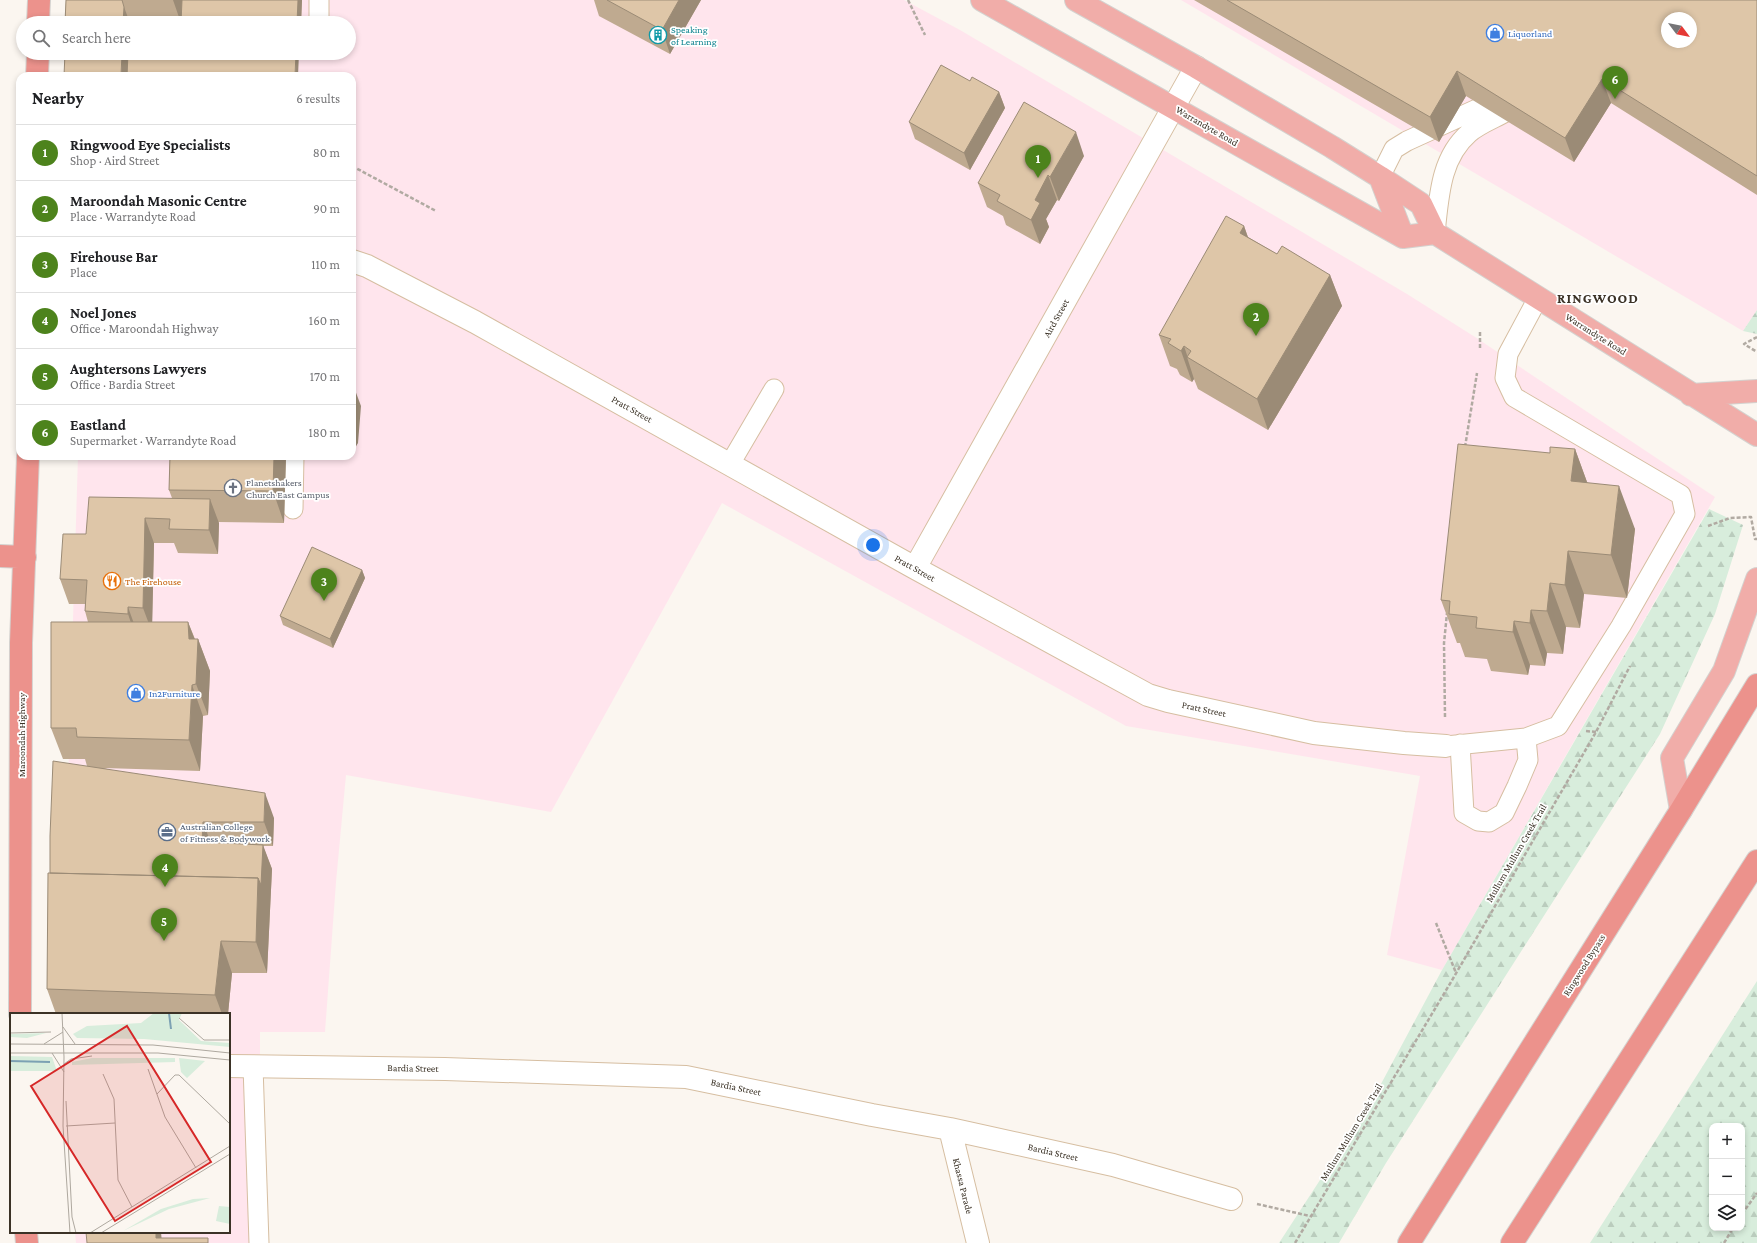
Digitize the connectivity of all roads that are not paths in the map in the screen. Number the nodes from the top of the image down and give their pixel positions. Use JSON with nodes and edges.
{"nodes":[{"id":1,"x":39,"y":0,"type":"edge"},
{"id":2,"x":982,"y":0,"type":"edge"},
{"id":3,"x":1076,"y":0,"type":"edge"},
{"id":4,"x":38,"y":16,"type":"edge"},
{"id":5,"x":38,"y":60,"type":"edge"},
{"id":6,"x":1196,"y":67,"type":"junction"},
{"id":7,"x":37,"y":72,"type":"edge"},
{"id":8,"x":1174,"y":107,"type":"junction"},
{"id":9,"x":1380,"y":178,"type":"junction"},
{"id":10,"x":1435,"y":233,"type":"junction"},
{"id":11,"x":1403,"y":237,"type":"junction"},
{"id":12,"x":356,"y":262,"type":"edge"},
{"id":13,"x":1538,"y":298,"type":"junction"},
{"id":14,"x":774,"y":389,"type":"dead end"},
{"id":15,"x":1757,"y":391,"type":"edge"},
{"id":16,"x":1691,"y":395,"type":"junction"},
{"id":17,"x":1757,"y":435,"type":"edge"},
{"id":18,"x":28,"y":460,"type":"edge"},
{"id":19,"x":294,"y":460,"type":"edge"},
{"id":20,"x":730,"y":464,"type":"junction"},
{"id":21,"x":293,"y":509,"type":"dead end"},
{"id":22,"x":0,"y":556,"type":"edge"},
{"id":23,"x":25,"y":556,"type":"junction"},
{"id":24,"x":915,"y":568,"type":"junction"},
{"id":25,"x":1757,"y":579,"type":"edge"},
{"id":26,"x":1757,"y":685,"type":"edge"},
{"id":27,"x":1533,"y":736,"type":"junction"},
{"id":28,"x":1453,"y":745,"type":"junction"},
{"id":29,"x":1682,"y":810,"type":"junction"},
{"id":30,"x":1757,"y":861,"type":"edge"},
{"id":31,"x":20,"y":1013,"type":"edge"},
{"id":32,"x":230,"y":1066,"type":"edge"},
{"id":33,"x":253,"y":1066,"type":"junction"},
{"id":34,"x":950,"y":1129,"type":"junction"},
{"id":35,"x":1231,"y":1199,"type":"road end"},
{"id":36,"x":26,"y":1233,"type":"edge"},
{"id":37,"x":27,"y":1243,"type":"edge"},
{"id":38,"x":259,"y":1243,"type":"edge"},
{"id":39,"x":978,"y":1243,"type":"edge"},
{"id":40,"x":1409,"y":1243,"type":"edge"},
{"id":41,"x":1512,"y":1243,"type":"edge"}],
"edges":[{"from":1,"to":4,"type":"highway"},
{"from":2,"to":8,"type":"main road","name":"Warrandyte Road"},
{"from":3,"to":6,"type":"main road"},
{"from":5,"to":7,"type":"highway"},
{"from":6,"to":8,"type":"street","name":"Aird Street"},
{"from":6,"to":9,"type":"main road"},
{"from":8,"to":11,"type":"main road","name":"Warrandyte Road"},
{"from":8,"to":24,"type":"street","name":"Aird Street"},
{"from":9,"to":10,"type":"main road"},
{"from":9,"to":10,"type":"lane"},
{"from":9,"to":11,"type":"main road"},
{"from":10,"to":11,"type":"main road"},
{"from":10,"to":13,"type":"main road","name":"Warrandyte Road"},
{"from":12,"to":20,"type":"street","name":"Pratt Street"},
{"from":13,"to":16,"type":"main road","name":"Warrandyte Road"},
{"from":13,"to":27,"type":"lane"},
{"from":14,"to":20,"type":"lane"},
{"from":15,"to":16,"type":"main road"},
{"from":16,"to":17,"type":"main road","name":"Warrandyte Road"},
{"from":18,"to":23,"type":"highway","name":"Maroondah Highway"},
{"from":19,"to":21,"type":"lane"},
{"from":20,"to":24,"type":"street","name":"Pratt Street"},
{"from":22,"to":23,"type":"highway"},
{"from":23,"to":31,"type":"highway","name":"Maroondah Highway"},
{"from":24,"to":28,"type":"street","name":"Pratt Street"},
{"from":25,"to":29,"type":"main road"},
{"from":26,"to":29,"type":"highway","name":"Ringwood Bypass"},
{"from":27,"to":28,"type":"lane"},
{"from":27,"to":28,"type":"lane"},
{"from":29,"to":40,"type":"highway","name":"Ringwood Bypass"},
{"from":30,"to":41,"type":"highway"},
{"from":32,"to":33,"type":"street","name":"Bardia Street"},
{"from":33,"to":34,"type":"street","name":"Bardia Street"},
{"from":33,"to":38,"type":"lane"},
{"from":34,"to":35,"type":"street","name":"Bardia Street"},
{"from":34,"to":39,"type":"street","name":"Khassa Parade"},
{"from":36,"to":37,"type":"highway"}]}
